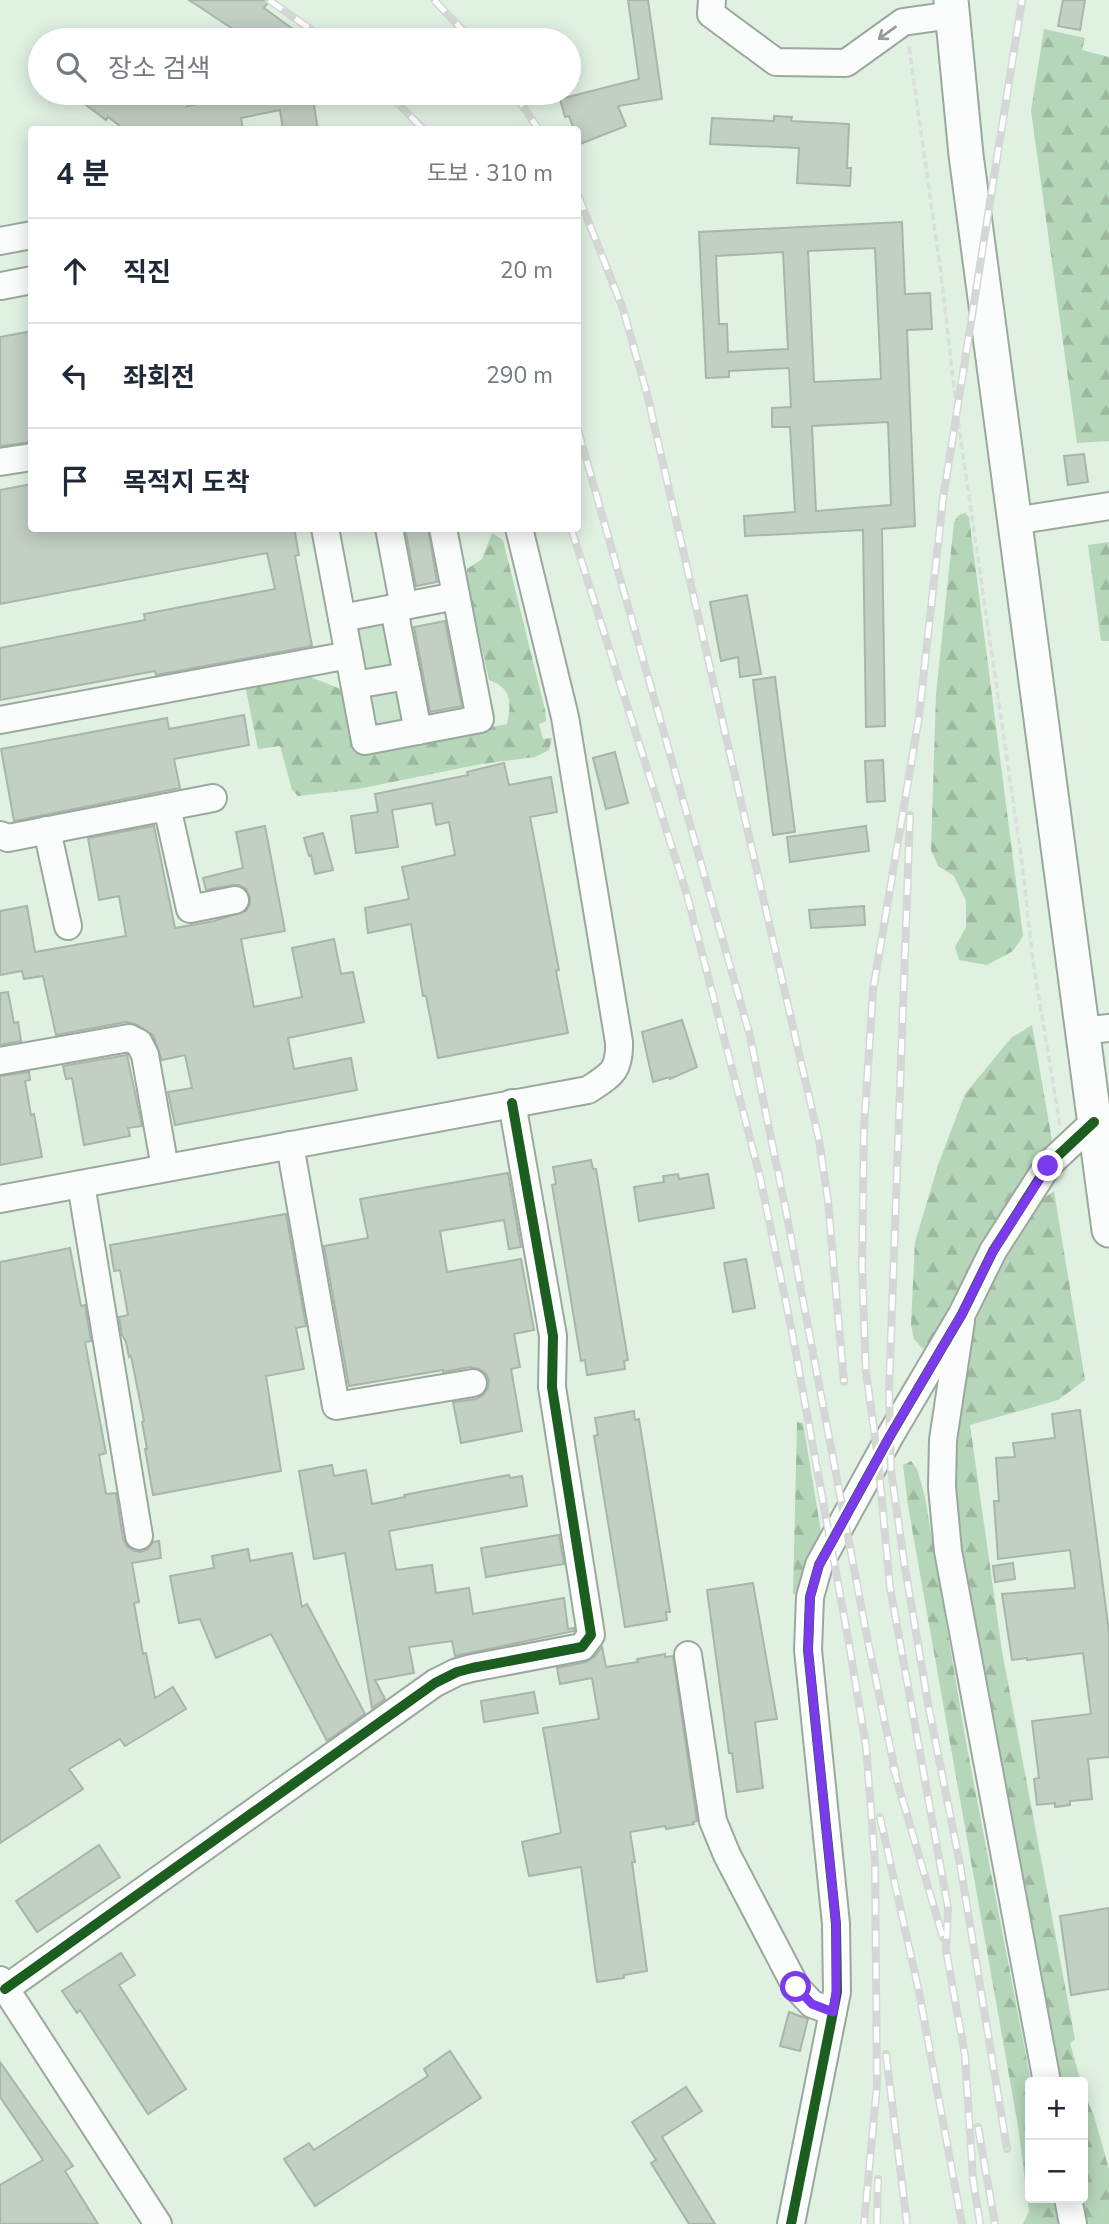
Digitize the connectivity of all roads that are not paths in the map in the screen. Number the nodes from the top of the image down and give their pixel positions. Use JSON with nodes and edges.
{"nodes":[{"id":1,"x":712,"y":0,"type":"edge"},
{"id":2,"x":951,"y":8,"type":"edge"},
{"id":3,"x":28,"y":236,"type":"edge"},
{"id":4,"x":0,"y":241,"type":"edge"},
{"id":5,"x":28,"y":281,"type":"edge"},
{"id":6,"x":1,"y":286,"type":"edge"},
{"id":7,"x":28,"y":458,"type":"edge"},
{"id":8,"x":0,"y":462,"type":"edge"},
{"id":9,"x":1109,"y":506,"type":"edge"},
{"id":10,"x":1014,"y":521,"type":"junction"},
{"id":11,"x":326,"y":532,"type":"edge"},
{"id":12,"x":390,"y":532,"type":"edge"},
{"id":13,"x":444,"y":532,"type":"edge"},
{"id":14,"x":520,"y":532,"type":"edge"},
{"id":15,"x":456,"y":596,"type":"junction"},
{"id":16,"x":399,"y":608,"type":"junction"},
{"id":17,"x":342,"y":618,"type":"junction"},
{"id":18,"x":349,"y":654,"type":"junction"},
{"id":19,"x":407,"y":676,"type":"junction"},
{"id":20,"x":355,"y":685,"type":"junction"},
{"id":21,"x":0,"y":720,"type":"edge"},
{"id":22,"x":418,"y":731,"type":"junction"},
{"id":23,"x":213,"y":798,"type":"dead end"},
{"id":24,"x":167,"y":807,"type":"junction"},
{"id":25,"x":47,"y":830,"type":"junction"},
{"id":26,"x":0,"y":835,"type":"edge"},
{"id":27,"x":235,"y":900,"type":"dead end"},
{"id":28,"x":68,"y":926,"type":"dead end"},
{"id":29,"x":1095,"y":1030,"type":"edge"},
{"id":30,"x":0,"y":1061,"type":"edge"},
{"id":31,"x":512,"y":1103,"type":"junction"},
{"id":32,"x":1094,"y":1122,"type":"junction"},
{"id":33,"x":290,"y":1145,"type":"junction"},
{"id":34,"x":165,"y":1168,"type":"junction"},
{"id":35,"x":81,"y":1184,"type":"junction"},
{"id":36,"x":0,"y":1199,"type":"edge"},
{"id":37,"x":1109,"y":1230,"type":"edge"},
{"id":38,"x":962,"y":1314,"type":"junction"},
{"id":39,"x":473,"y":1383,"type":"dead end"},
{"id":40,"x":139,"y":1536,"type":"dead end"},
{"id":41,"x":688,"y":1655,"type":"dead end"},
{"id":42,"x":3,"y":1984,"type":"edge"},
{"id":43,"x":833,"y":2012,"type":"junction"},
{"id":44,"x":1046,"y":2077,"type":"edge"},
{"id":45,"x":1069,"y":2203,"type":"edge"},
{"id":46,"x":158,"y":2224,"type":"edge"},
{"id":47,"x":791,"y":2224,"type":"edge"},
{"id":48,"x":1073,"y":2224,"type":"edge"}],
"edges":[{"from":2,"to":1,"type":"street","one_way":true},
{"from":2,"to":10,"type":"main road"},
{"from":3,"to":4,"type":"street"},
{"from":5,"to":6,"type":"street"},
{"from":7,"to":8,"type":"street"},
{"from":9,"to":10,"type":"street"},
{"from":10,"to":29,"type":"main road"},
{"from":11,"to":17,"type":"street"},
{"from":12,"to":16,"type":"street"},
{"from":13,"to":15,"type":"street"},
{"from":14,"to":31,"type":"street"},
{"from":15,"to":16,"type":"street"},
{"from":15,"to":22,"type":"street"},
{"from":16,"to":17,"type":"street"},
{"from":16,"to":19,"type":"street"},
{"from":17,"to":18,"type":"street"},
{"from":18,"to":20,"type":"street"},
{"from":18,"to":21,"type":"street"},
{"from":19,"to":20,"type":"street"},
{"from":19,"to":22,"type":"street"},
{"from":20,"to":22,"type":"street"},
{"from":23,"to":24,"type":"street"},
{"from":24,"to":25,"type":"street"},
{"from":24,"to":27,"type":"street"},
{"from":25,"to":26,"type":"street"},
{"from":25,"to":28,"type":"street"},
{"from":29,"to":32,"type":"main road"},
{"from":30,"to":34,"type":"street"},
{"from":31,"to":33,"type":"street"},
{"from":31,"to":42,"type":"street"},
{"from":32,"to":37,"type":"main road"},
{"from":32,"to":38,"type":"street"},
{"from":33,"to":34,"type":"street"},
{"from":33,"to":39,"type":"street"},
{"from":34,"to":35,"type":"street"},
{"from":35,"to":36,"type":"street"},
{"from":35,"to":40,"type":"street"},
{"from":38,"to":43,"type":"street"},
{"from":38,"to":44,"type":"street"},
{"from":41,"to":43,"type":"street"},
{"from":42,"to":46,"type":"street"},
{"from":43,"to":47,"type":"street"},
{"from":45,"to":48,"type":"street"}]}
